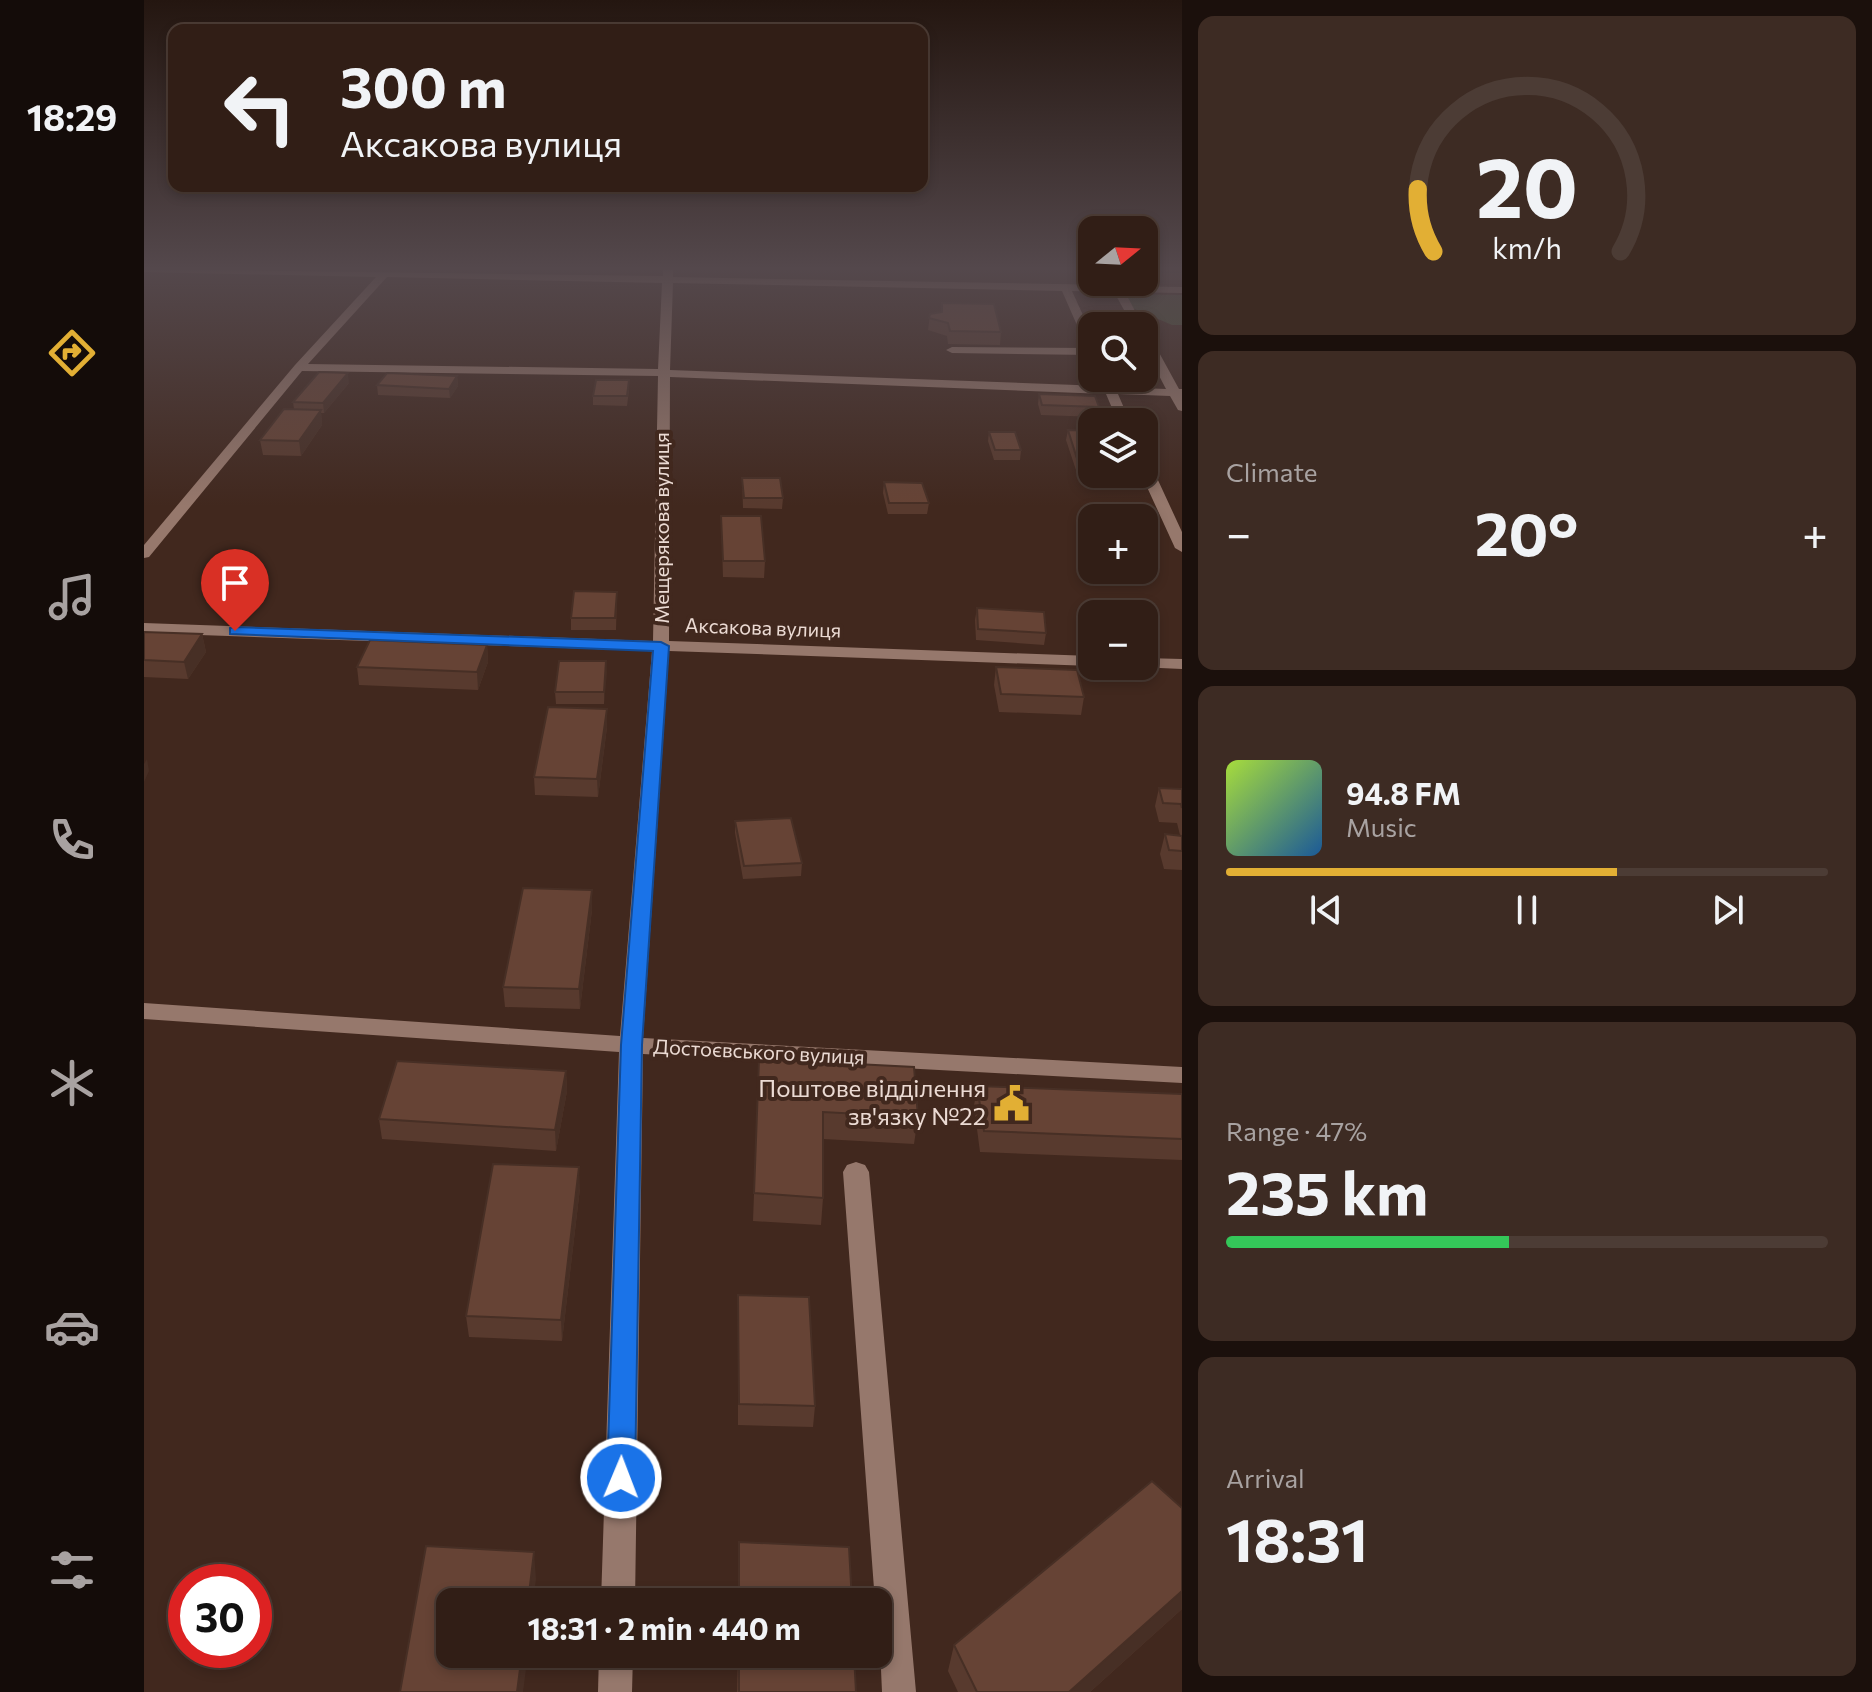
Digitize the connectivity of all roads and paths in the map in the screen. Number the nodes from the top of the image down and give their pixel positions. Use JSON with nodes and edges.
{"nodes":[{"id":1,"x":316,"y":348,"type":"edge"},
{"id":2,"x":665,"y":348,"type":"edge"},
{"id":3,"x":952,"y":350,"type":"edge"},
{"id":4,"x":1078,"y":350,"type":"edge"},
{"id":5,"x":1158,"y":358,"type":"edge"},
{"id":6,"x":299,"y":367,"type":"junction"},
{"id":7,"x":664,"y":373,"type":"junction"},
{"id":8,"x":1078,"y":383,"type":"edge"},
{"id":9,"x":1158,"y":390,"type":"edge"},
{"id":10,"x":1179,"y":392,"type":"edge"},
{"id":11,"x":1182,"y":407,"type":"edge"},
{"id":12,"x":1155,"y":488,"type":"edge"},
{"id":13,"x":1182,"y":548,"type":"edge"},
{"id":14,"x":144,"y":554,"type":"edge"},
{"id":15,"x":144,"y":628,"type":"edge"},
{"id":16,"x":661,"y":646,"type":"junction"},
{"id":17,"x":1078,"y":661,"type":"edge"},
{"id":18,"x":1158,"y":663,"type":"edge"},
{"id":19,"x":1182,"y":664,"type":"edge"},
{"id":20,"x":144,"y":1011,"type":"edge"},
{"id":21,"x":631,"y":1045,"type":"junction"},
{"id":22,"x":1182,"y":1075,"type":"edge"},
{"id":23,"x":856,"y":1172,"type":"dead end"},
{"id":24,"x":618,"y":1588,"type":"edge"},
{"id":25,"x":616,"y":1668,"type":"edge"},
{"id":26,"x":615,"y":1692,"type":"edge"},
{"id":27,"x":899,"y":1692,"type":"edge"}],
"edges":[{"from":1,"to":6,"type":"street"},
{"from":2,"to":7,"type":"street","name":"Мещерякова вулиця"},
{"from":3,"to":4,"type":"street"},
{"from":5,"to":10,"type":"street"},
{"from":6,"to":7,"type":"street"},
{"from":6,"to":14,"type":"street"},
{"from":7,"to":8,"type":"street"},
{"from":7,"to":16,"type":"street","name":"Мещерякова вулиця"},
{"from":9,"to":10,"type":"street"},
{"from":10,"to":11,"type":"street"},
{"from":12,"to":13,"type":"street"},
{"from":15,"to":16,"type":"street","name":"Аксакова вулиця"},
{"from":16,"to":17,"type":"street","name":"Аксакова вулиця"},
{"from":16,"to":21,"type":"street","name":"Мещерякова вулиця"},
{"from":18,"to":19,"type":"street"},
{"from":20,"to":21,"type":"street","name":"Достоєвського вулиця"},
{"from":21,"to":22,"type":"street","name":"Достоєвського вулиця"},
{"from":21,"to":24,"type":"street","name":"Мещерякова вулиця"},
{"from":23,"to":27,"type":"street"},
{"from":25,"to":26,"type":"street"}]}
